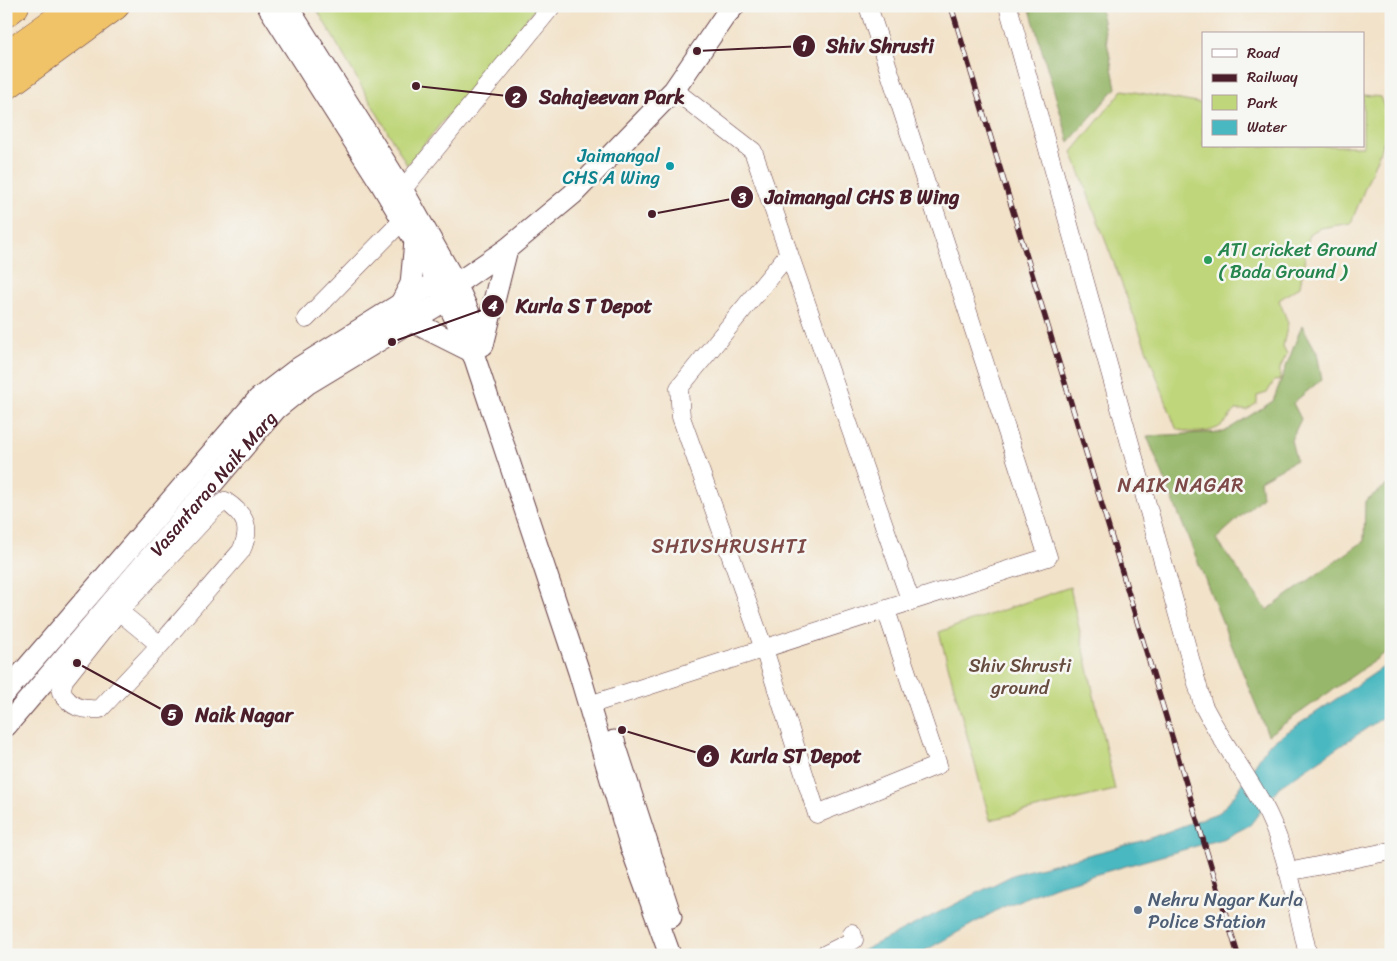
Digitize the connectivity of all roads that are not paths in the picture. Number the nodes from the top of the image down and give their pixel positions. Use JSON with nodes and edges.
{"nodes":[{"id":1,"x":15,"y":6,"type":"edge"},
{"id":2,"x":76,"y":6,"type":"edge"},
{"id":3,"x":115,"y":6,"type":"edge"},
{"id":4,"x":268,"y":6,"type":"edge"},
{"id":5,"x":287,"y":6,"type":"edge"},
{"id":6,"x":552,"y":6,"type":"edge"},
{"id":7,"x":734,"y":6,"type":"edge"},
{"id":8,"x":868,"y":6,"type":"edge"},
{"id":9,"x":1008,"y":6,"type":"edge"},
{"id":10,"x":6,"y":13,"type":"edge"},
{"id":11,"x":6,"y":56,"type":"edge"},
{"id":12,"x":6,"y":86,"type":"edge"},
{"id":13,"x":674,"y":90,"type":"junction"},
{"id":14,"x":399,"y":204,"type":"junction"},
{"id":15,"x":415,"y":241,"type":"junction"},
{"id":16,"x":507,"y":249,"type":"junction"},
{"id":17,"x":789,"y":253,"type":"junction"},
{"id":18,"x":447,"y":289,"type":"junction"},
{"id":19,"x":401,"y":303,"type":"junction"},
{"id":20,"x":306,"y":319,"type":"dead end"},
{"id":21,"x":413,"y":322,"type":"junction"},
{"id":22,"x":477,"y":348,"type":"junction"},
{"id":23,"x":302,"y":376,"type":"junction"},
{"id":24,"x":231,"y":429,"type":"junction"},
{"id":25,"x":247,"y":443,"type":"junction"},
{"id":26,"x":185,"y":482,"type":"junction"},
{"id":27,"x":202,"y":496,"type":"junction"},
{"id":28,"x":159,"y":512,"type":"junction"},
{"id":29,"x":176,"y":526,"type":"junction"},
{"id":30,"x":111,"y":569,"type":"junction"},
{"id":31,"x":128,"y":583,"type":"junction"},
{"id":32,"x":911,"y":602,"type":"junction"},
{"id":33,"x":115,"y":608,"type":"junction"},
{"id":34,"x":886,"y":610,"type":"junction"},
{"id":35,"x":160,"y":645,"type":"junction"},
{"id":36,"x":764,"y":649,"type":"junction"},
{"id":37,"x":40,"y":654,"type":"junction"},
{"id":38,"x":57,"y":667,"type":"junction"},
{"id":39,"x":8,"y":690,"type":"edge"},
{"id":40,"x":26,"y":702,"type":"junction"},
{"id":41,"x":595,"y":704,"type":"junction"},
{"id":42,"x":6,"y":726,"type":"edge"},
{"id":43,"x":1391,"y":851,"type":"edge"},
{"id":44,"x":1288,"y":872,"type":"junction"},
{"id":45,"x":852,"y":933,"type":"dead end"},
{"id":46,"x":670,"y":955,"type":"edge"},
{"id":47,"x":684,"y":955,"type":"edge"},
{"id":48,"x":824,"y":955,"type":"edge"},
{"id":49,"x":1308,"y":955,"type":"edge"}],
"edges":[{"from":1,"to":10,"type":"highway"},
{"from":2,"to":11,"type":"highway"},
{"from":3,"to":12,"type":"highway"},
{"from":4,"to":14,"type":"street"},
{"from":5,"to":14,"type":"street"},
{"from":6,"to":14,"type":"street"},
{"from":7,"to":13,"type":"street","name":"Vasantarao Naik Marg"},
{"from":8,"to":32,"type":"street"},
{"from":9,"to":44,"type":"street"},
{"from":13,"to":16,"type":"street","name":"Vasantarao Naik Marg"},
{"from":13,"to":17,"type":"street"},
{"from":14,"to":15,"type":"street"},
{"from":14,"to":18,"type":"street"},
{"from":14,"to":20,"type":"street"},
{"from":15,"to":18,"type":"street"},
{"from":15,"to":19,"type":"street"},
{"from":16,"to":18,"type":"street","name":"Vasantarao Naik Marg"},
{"from":16,"to":22,"type":"street"},
{"from":17,"to":32,"type":"street"},
{"from":17,"to":36,"type":"street"},
{"from":18,"to":19,"type":"street","name":"Vasantarao Naik Marg"},
{"from":18,"to":21,"type":"street","name":"Vasantarao Naik Marg"},
{"from":18,"to":22,"type":"street"},
{"from":19,"to":21,"type":"street"},
{"from":19,"to":23,"type":"street","name":"Vasantarao Naik Marg"},
{"from":21,"to":22,"type":"street"},
{"from":21,"to":23,"type":"street","name":"Vasantarao Naik Marg"},
{"from":22,"to":41,"type":"street"},
{"from":23,"to":24,"type":"street","name":"Vasantarao Naik Marg"},
{"from":23,"to":25,"type":"street","name":"Vasantarao Naik Marg"},
{"from":24,"to":25,"type":"street"},
{"from":24,"to":26,"type":"street","name":"Vasantarao Naik Marg"},
{"from":25,"to":27,"type":"street","name":"Vasantarao Naik Marg"},
{"from":26,"to":27,"type":"street"},
{"from":26,"to":28,"type":"street","name":"Vasantarao Naik Marg"},
{"from":27,"to":29,"type":"street","name":"Vasantarao Naik Marg"},
{"from":28,"to":29,"type":"street"},
{"from":28,"to":30,"type":"street","name":"Vasantarao Naik Marg"},
{"from":29,"to":31,"type":"street","name":"Vasantarao Naik Marg"},
{"from":30,"to":31,"type":"street"},
{"from":30,"to":37,"type":"street","name":"Vasantarao Naik Marg"},
{"from":31,"to":33,"type":"street","name":"Vasantarao Naik Marg"},
{"from":32,"to":34,"type":"street"},
{"from":33,"to":35,"type":"street"},
{"from":33,"to":35,"type":"street"},
{"from":33,"to":35,"type":"street"},
{"from":33,"to":38,"type":"street","name":"Vasantarao Naik Marg"},
{"from":34,"to":36,"type":"street"},
{"from":34,"to":36,"type":"street"},
{"from":36,"to":41,"type":"street"},
{"from":37,"to":38,"type":"street"},
{"from":37,"to":39,"type":"street","name":"Vasantarao Naik Marg"},
{"from":38,"to":40,"type":"street","name":"Vasantarao Naik Marg"},
{"from":39,"to":40,"type":"street"},
{"from":40,"to":42,"type":"street","name":"Vasantarao Naik Marg"},
{"from":41,"to":46,"type":"street"},
{"from":41,"to":47,"type":"street"},
{"from":43,"to":44,"type":"street"},
{"from":44,"to":49,"type":"street"},
{"from":45,"to":48,"type":"street"}]}
